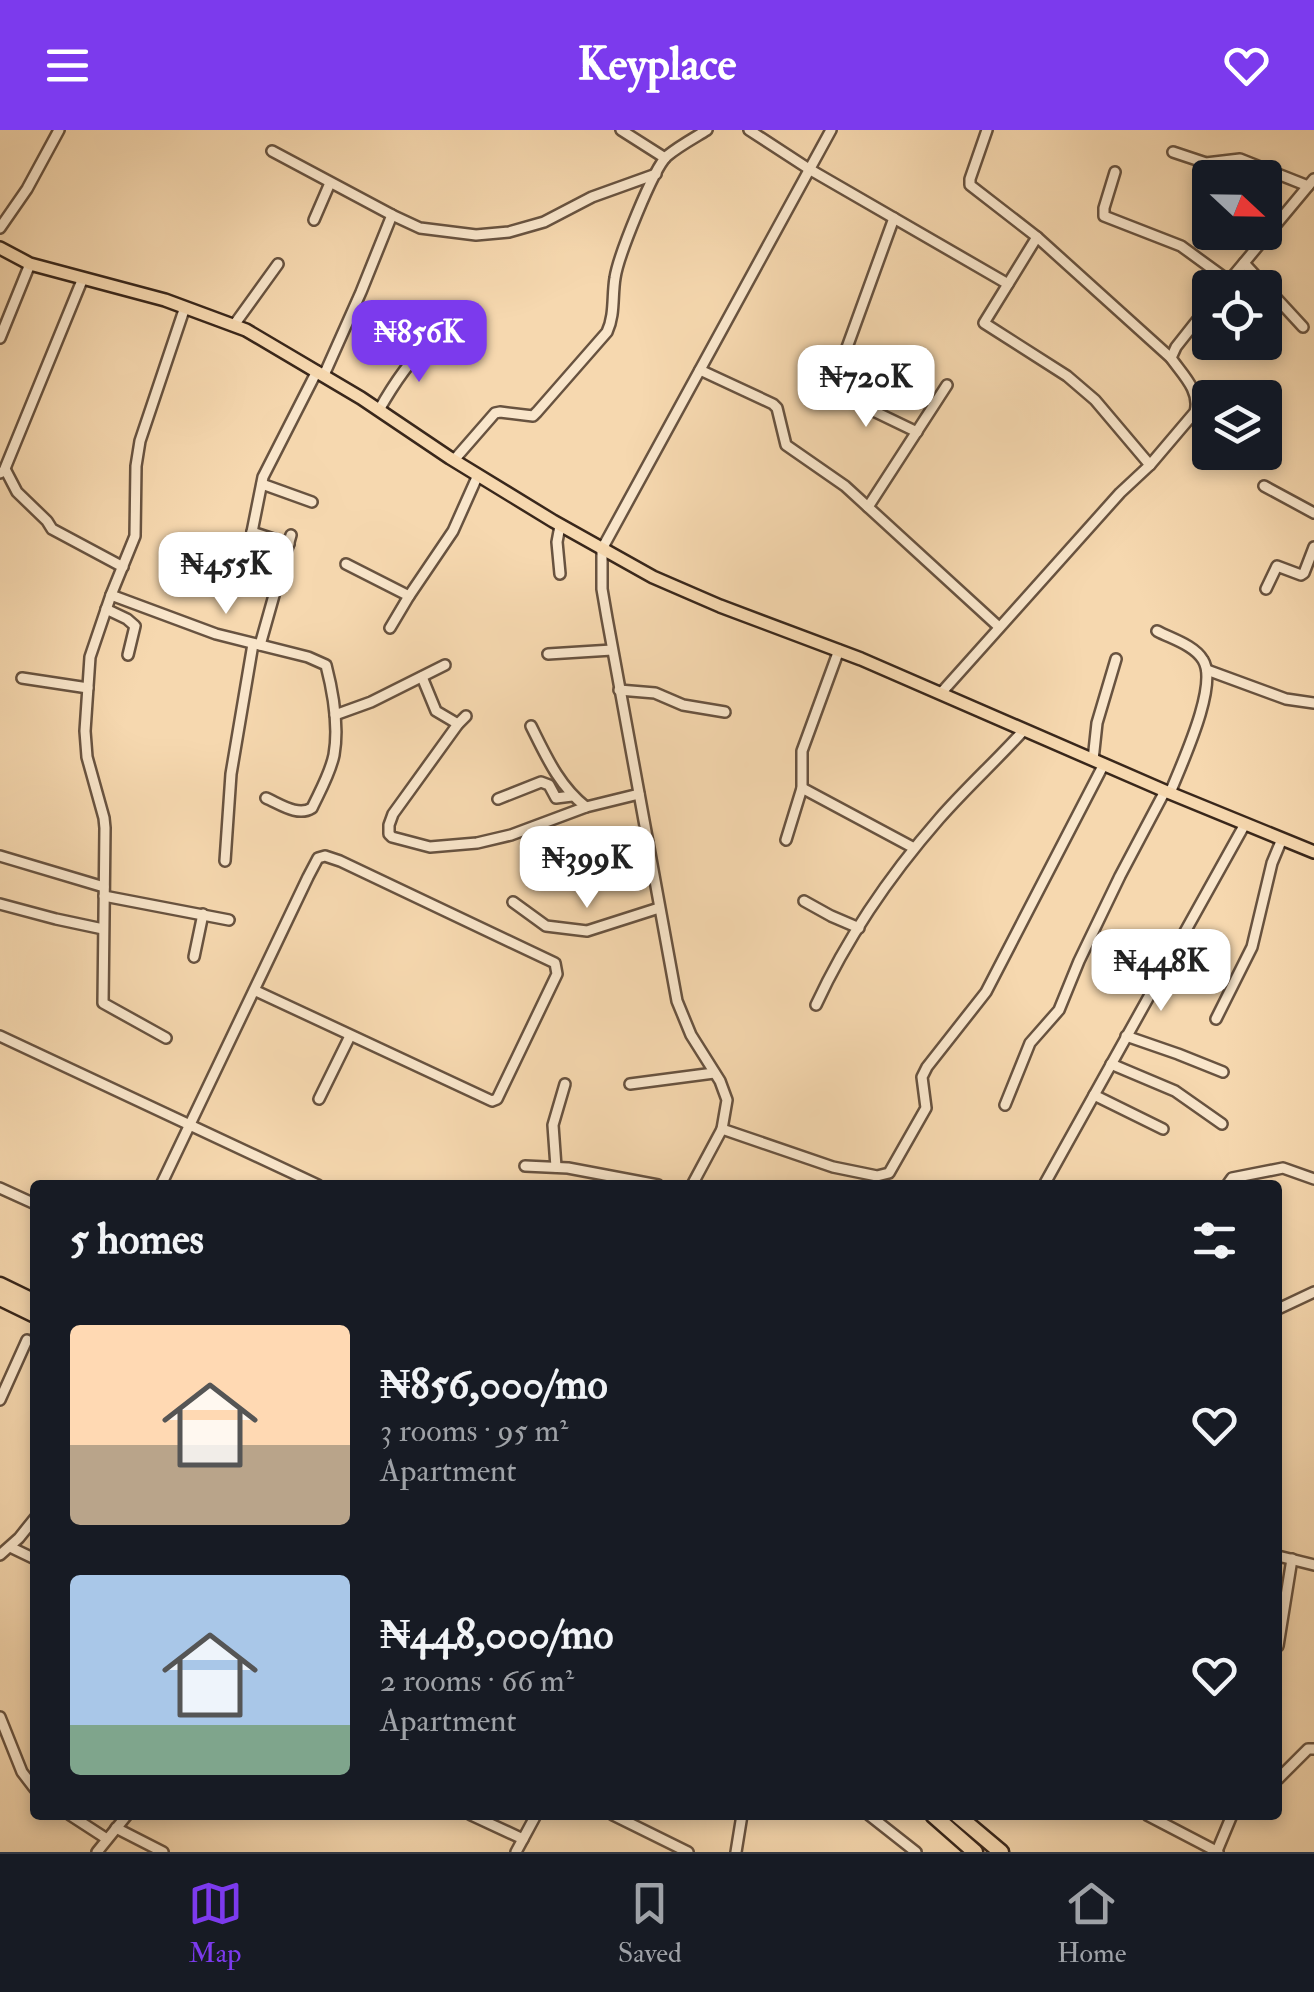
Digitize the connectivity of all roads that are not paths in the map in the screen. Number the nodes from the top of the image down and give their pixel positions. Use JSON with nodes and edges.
{"nodes":[{"id":1,"x":58,"y":130,"type":"edge"},
{"id":2,"x":622,"y":130,"type":"edge"},
{"id":3,"x":706,"y":130,"type":"edge"},
{"id":4,"x":748,"y":130,"type":"edge"},
{"id":5,"x":831,"y":130,"type":"edge"},
{"id":6,"x":987,"y":130,"type":"edge"},
{"id":7,"x":272,"y":151,"type":"dead end"},
{"id":8,"x":1173,"y":152,"type":"dead end"},
{"id":9,"x":664,"y":158,"type":"junction"},
{"id":10,"x":809,"y":169,"type":"junction"},
{"id":11,"x":1115,"y":172,"type":"dead end"},
{"id":12,"x":656,"y":174,"type":"junction"},
{"id":13,"x":1311,"y":182,"type":"edge"},
{"id":14,"x":330,"y":183,"type":"junction"},
{"id":15,"x":392,"y":215,"type":"junction"},
{"id":16,"x":894,"y":218,"type":"junction"},
{"id":17,"x":314,"y":220,"type":"dead end"},
{"id":18,"x":0,"y":228,"type":"edge"},
{"id":19,"x":1037,"y":236,"type":"junction"},
{"id":20,"x":0,"y":248,"type":"edge"},
{"id":21,"x":1244,"y":263,"type":"junction"},
{"id":22,"x":30,"y":264,"type":"junction"},
{"id":23,"x":278,"y":264,"type":"dead end"},
{"id":24,"x":1209,"y":270,"type":"edge"},
{"id":25,"x":1238,"y":270,"type":"edge"},
{"id":26,"x":82,"y":278,"type":"junction"},
{"id":27,"x":1008,"y":284,"type":"junction"},
{"id":28,"x":184,"y":307,"type":"junction"},
{"id":29,"x":234,"y":326,"type":"junction"},
{"id":30,"x":1192,"y":326,"type":"edge"},
{"id":31,"x":1303,"y":327,"type":"dead end"},
{"id":32,"x":0,"y":338,"type":"edge"},
{"id":33,"x":458,"y":352,"type":"dead end"},
{"id":34,"x":1170,"y":358,"type":"junction"},
{"id":35,"x":700,"y":370,"type":"junction"},
{"id":36,"x":320,"y":373,"type":"junction"},
{"id":37,"x":947,"y":385,"type":"dead end"},
{"id":38,"x":379,"y":410,"type":"junction"},
{"id":39,"x":917,"y":432,"type":"junction"},
{"id":40,"x":454,"y":460,"type":"junction"},
{"id":41,"x":1150,"y":464,"type":"junction"},
{"id":42,"x":2,"y":470,"type":"edge"},
{"id":43,"x":478,"y":475,"type":"junction"},
{"id":44,"x":262,"y":484,"type":"junction"},
{"id":45,"x":1264,"y":486,"type":"dead end"},
{"id":46,"x":312,"y":502,"type":"dead end"},
{"id":47,"x":868,"y":507,"type":"junction"},
{"id":48,"x":1314,"y":513,"type":"edge"},
{"id":49,"x":560,"y":526,"type":"junction"},
{"id":50,"x":252,"y":532,"type":"junction"},
{"id":51,"x":1314,"y":547,"type":"edge"},
{"id":52,"x":602,"y":549,"type":"junction"},
{"id":53,"x":346,"y":564,"type":"dead end"},
{"id":54,"x":123,"y":567,"type":"junction"},
{"id":55,"x":560,"y":574,"type":"dead end"},
{"id":56,"x":1266,"y":588,"type":"dead end"},
{"id":57,"x":230,"y":590,"type":"dead end"},
{"id":58,"x":111,"y":596,"type":"junction"},
{"id":59,"x":409,"y":596,"type":"junction"},
{"id":60,"x":106,"y":608,"type":"junction"},
{"id":61,"x":390,"y":628,"type":"dead end"},
{"id":62,"x":999,"y":628,"type":"junction"},
{"id":63,"x":1157,"y":631,"type":"dead end"},
{"id":64,"x":257,"y":644,"type":"junction"},
{"id":65,"x":612,"y":650,"type":"junction"},
{"id":66,"x":838,"y":650,"type":"junction"},
{"id":67,"x":548,"y":654,"type":"dead end"},
{"id":68,"x":128,"y":656,"type":"dead end"},
{"id":69,"x":1116,"y":659,"type":"dead end"},
{"id":70,"x":445,"y":665,"type":"dead end"},
{"id":71,"x":1208,"y":670,"type":"junction"},
{"id":72,"x":422,"y":677,"type":"junction"},
{"id":73,"x":22,"y":678,"type":"dead end"},
{"id":74,"x":88,"y":688,"type":"junction"},
{"id":75,"x":619,"y":690,"type":"junction"},
{"id":76,"x":941,"y":694,"type":"junction"},
{"id":77,"x":1314,"y":703,"type":"edge"},
{"id":78,"x":725,"y":712,"type":"dead end"},
{"id":79,"x":335,"y":716,"type":"junction"},
{"id":80,"x":531,"y":726,"type":"dead end"},
{"id":81,"x":1024,"y":730,"type":"junction"},
{"id":82,"x":1098,"y":762,"type":"junction"},
{"id":83,"x":802,"y":788,"type":"junction"},
{"id":84,"x":1168,"y":792,"type":"junction"},
{"id":85,"x":639,"y":794,"type":"junction"},
{"id":86,"x":572,"y":796,"type":"junction"},
{"id":87,"x":266,"y":798,"type":"dead end"},
{"id":88,"x":498,"y":799,"type":"dead end"},
{"id":89,"x":586,"y":807,"type":"junction"},
{"id":90,"x":1245,"y":824,"type":"junction"},
{"id":91,"x":1282,"y":839,"type":"junction"},
{"id":92,"x":786,"y":840,"type":"dead end"},
{"id":93,"x":914,"y":848,"type":"junction"},
{"id":94,"x":1313,"y":849,"type":"edge"},
{"id":95,"x":0,"y":856,"type":"edge"},
{"id":96,"x":225,"y":861,"type":"dead end"},
{"id":97,"x":104,"y":892,"type":"junction"},
{"id":98,"x":804,"y":900,"type":"dead end"},
{"id":99,"x":512,"y":902,"type":"dead end"},
{"id":100,"x":0,"y":904,"type":"edge"},
{"id":101,"x":660,"y":908,"type":"junction"},
{"id":102,"x":203,"y":914,"type":"junction"},
{"id":103,"x":229,"y":920,"type":"dead end"},
{"id":104,"x":859,"y":928,"type":"junction"},
{"id":105,"x":104,"y":929,"type":"junction"},
{"id":106,"x":194,"y":957,"type":"dead end"},
{"id":107,"x":254,"y":990,"type":"junction"},
{"id":108,"x":816,"y":1005,"type":"dead end"},
{"id":109,"x":1216,"y":1018,"type":"dead end"},
{"id":110,"x":0,"y":1036,"type":"edge"},
{"id":111,"x":350,"y":1036,"type":"junction"},
{"id":112,"x":1126,"y":1036,"type":"junction"},
{"id":113,"x":166,"y":1038,"type":"dead end"},
{"id":114,"x":1111,"y":1064,"type":"junction"},
{"id":115,"x":1222,"y":1072,"type":"dead end"},
{"id":116,"x":714,"y":1073,"type":"junction"},
{"id":117,"x":565,"y":1084,"type":"dead end"},
{"id":118,"x":630,"y":1084,"type":"dead end"},
{"id":119,"x":1094,"y":1095,"type":"junction"},
{"id":120,"x":319,"y":1099,"type":"dead end"},
{"id":121,"x":1006,"y":1105,"type":"dead end"},
{"id":122,"x":1222,"y":1124,"type":"dead end"},
{"id":123,"x":190,"y":1126,"type":"junction"},
{"id":124,"x":722,"y":1129,"type":"junction"},
{"id":125,"x":1163,"y":1130,"type":"dead end"},
{"id":126,"x":524,"y":1166,"type":"dead end"},
{"id":127,"x":556,"y":1166,"type":"junction"},
{"id":128,"x":292,"y":1173,"type":"junction"},
{"id":129,"x":163,"y":1180,"type":"edge"},
{"id":130,"x":288,"y":1180,"type":"edge"},
{"id":131,"x":307,"y":1180,"type":"edge"},
{"id":132,"x":631,"y":1180,"type":"edge"},
{"id":133,"x":697,"y":1180,"type":"edge"},
{"id":134,"x":1047,"y":1180,"type":"edge"},
{"id":135,"x":1231,"y":1180,"type":"edge"},
{"id":136,"x":1314,"y":1180,"type":"edge"},
{"id":137,"x":0,"y":1188,"type":"edge"},
{"id":138,"x":30,"y":1202,"type":"edge"},
{"id":139,"x":0,"y":1285,"type":"edge"},
{"id":140,"x":1314,"y":1292,"type":"edge"},
{"id":141,"x":0,"y":1298,"type":"edge"},
{"id":142,"x":30,"y":1300,"type":"edge"},
{"id":143,"x":1282,"y":1307,"type":"edge"},
{"id":144,"x":30,"y":1313,"type":"edge"},
{"id":145,"x":27,"y":1340,"type":"dead end"},
{"id":146,"x":0,"y":1400,"type":"edge"},
{"id":147,"x":30,"y":1524,"type":"edge"},
{"id":148,"x":10,"y":1546,"type":"junction"},
{"id":149,"x":0,"y":1555,"type":"edge"},
{"id":150,"x":30,"y":1556,"type":"edge"},
{"id":151,"x":1282,"y":1557,"type":"edge"},
{"id":152,"x":1292,"y":1558,"type":"junction"},
{"id":153,"x":1314,"y":1565,"type":"edge"},
{"id":154,"x":1282,"y":1621,"type":"edge"},
{"id":155,"x":0,"y":1717,"type":"edge"},
{"id":156,"x":1314,"y":1748,"type":"edge"},
{"id":157,"x":1282,"y":1776,"type":"edge"},
{"id":158,"x":30,"y":1782,"type":"edge"},
{"id":159,"x":78,"y":1820,"type":"edge"},
{"id":160,"x":123,"y":1820,"type":"edge"},
{"id":161,"x":481,"y":1820,"type":"edge"},
{"id":162,"x":533,"y":1820,"type":"edge"},
{"id":163,"x":623,"y":1820,"type":"edge"},
{"id":164,"x":741,"y":1820,"type":"edge"},
{"id":165,"x":875,"y":1820,"type":"edge"},
{"id":166,"x":938,"y":1820,"type":"edge"},
{"id":167,"x":963,"y":1820,"type":"edge"},
{"id":168,"x":1156,"y":1820,"type":"edge"},
{"id":169,"x":1230,"y":1820,"type":"edge"},
{"id":170,"x":116,"y":1828,"type":"junction"},
{"id":171,"x":107,"y":1839,"type":"junction"},
{"id":172,"x":523,"y":1840,"type":"junction"},
{"id":173,"x":97,"y":1852,"type":"edge"},
{"id":174,"x":163,"y":1852,"type":"edge"},
{"id":175,"x":516,"y":1852,"type":"edge"},
{"id":176,"x":688,"y":1852,"type":"edge"},
{"id":177,"x":736,"y":1852,"type":"edge"},
{"id":178,"x":916,"y":1852,"type":"edge"},
{"id":179,"x":975,"y":1852,"type":"edge"},
{"id":180,"x":1001,"y":1852,"type":"edge"},
{"id":181,"x":1217,"y":1852,"type":"edge"}],
"edges":[{"from":1,"to":18,"type":"street"},
{"from":2,"to":9,"type":"street"},
{"from":3,"to":9,"type":"street"},
{"from":4,"to":10,"type":"street"},
{"from":5,"to":10,"type":"street"},
{"from":6,"to":19,"type":"street"},
{"from":7,"to":14,"type":"street"},
{"from":8,"to":13,"type":"street"},
{"from":9,"to":12,"type":"street"},
{"from":10,"to":16,"type":"street"},
{"from":10,"to":35,"type":"street"},
{"from":11,"to":24,"type":"street"},
{"from":12,"to":15,"type":"street"},
{"from":12,"to":40,"type":"street"},
{"from":13,"to":21,"type":"street"},
{"from":14,"to":15,"type":"street"},
{"from":14,"to":17,"type":"street"},
{"from":15,"to":36,"type":"street"},
{"from":16,"to":27,"type":"street"},
{"from":16,"to":39,"type":"street"},
{"from":19,"to":27,"type":"street"},
{"from":19,"to":34,"type":"street"},
{"from":20,"to":22,"type":"main road"},
{"from":21,"to":25,"type":"street"},
{"from":21,"to":31,"type":"street"},
{"from":22,"to":26,"type":"main road"},
{"from":22,"to":32,"type":"street"},
{"from":23,"to":29,"type":"street"},
{"from":26,"to":28,"type":"main road"},
{"from":26,"to":42,"type":"street"},
{"from":27,"to":41,"type":"street"},
{"from":28,"to":29,"type":"main road"},
{"from":28,"to":54,"type":"street"},
{"from":29,"to":36,"type":"main road"},
{"from":30,"to":34,"type":"street"},
{"from":33,"to":38,"type":"street"},
{"from":34,"to":41,"type":"street"},
{"from":35,"to":47,"type":"street"},
{"from":35,"to":52,"type":"street"},
{"from":36,"to":38,"type":"main road"},
{"from":36,"to":44,"type":"street"},
{"from":37,"to":39,"type":"street"},
{"from":38,"to":40,"type":"main road"},
{"from":39,"to":47,"type":"street"},
{"from":40,"to":43,"type":"main road"},
{"from":41,"to":62,"type":"street"},
{"from":42,"to":54,"type":"street"},
{"from":43,"to":49,"type":"main road"},
{"from":43,"to":59,"type":"street"},
{"from":44,"to":46,"type":"street"},
{"from":44,"to":50,"type":"street"},
{"from":45,"to":48,"type":"street"},
{"from":47,"to":62,"type":"street"},
{"from":49,"to":52,"type":"main road"},
{"from":49,"to":55,"type":"street"},
{"from":50,"to":57,"type":"street"},
{"from":50,"to":64,"type":"street"},
{"from":51,"to":56,"type":"street"},
{"from":52,"to":65,"type":"street"},
{"from":52,"to":66,"type":"main road"},
{"from":53,"to":59,"type":"street"},
{"from":54,"to":58,"type":"street"},
{"from":58,"to":60,"type":"street"},
{"from":58,"to":64,"type":"street"},
{"from":59,"to":61,"type":"street"},
{"from":60,"to":68,"type":"street"},
{"from":60,"to":74,"type":"street"},
{"from":62,"to":76,"type":"street"},
{"from":63,"to":71,"type":"street"},
{"from":64,"to":79,"type":"street"},
{"from":64,"to":96,"type":"street"},
{"from":65,"to":67,"type":"street"},
{"from":65,"to":75,"type":"street"},
{"from":66,"to":76,"type":"main road"},
{"from":66,"to":83,"type":"street"},
{"from":69,"to":82,"type":"street"},
{"from":70,"to":72,"type":"street"},
{"from":71,"to":77,"type":"street"},
{"from":71,"to":84,"type":"street"},
{"from":72,"to":79,"type":"street"},
{"from":72,"to":89,"type":"street"},
{"from":73,"to":74,"type":"street"},
{"from":74,"to":97,"type":"street"},
{"from":75,"to":78,"type":"street"},
{"from":75,"to":85,"type":"street"},
{"from":76,"to":81,"type":"main road"},
{"from":79,"to":87,"type":"street"},
{"from":80,"to":86,"type":"street"},
{"from":81,"to":82,"type":"main road"},
{"from":81,"to":93,"type":"street"},
{"from":82,"to":84,"type":"main road"},
{"from":82,"to":124,"type":"street"},
{"from":83,"to":92,"type":"street"},
{"from":83,"to":93,"type":"street"},
{"from":84,"to":90,"type":"main road"},
{"from":84,"to":121,"type":"street"},
{"from":85,"to":89,"type":"street"},
{"from":85,"to":101,"type":"street"},
{"from":86,"to":88,"type":"street"},
{"from":86,"to":89,"type":"street"},
{"from":90,"to":91,"type":"main road"},
{"from":90,"to":112,"type":"street"},
{"from":91,"to":94,"type":"main road"},
{"from":91,"to":109,"type":"street"},
{"from":93,"to":104,"type":"street"},
{"from":95,"to":97,"type":"street"},
{"from":97,"to":102,"type":"street"},
{"from":97,"to":105,"type":"street"},
{"from":98,"to":104,"type":"street"},
{"from":99,"to":101,"type":"street"},
{"from":100,"to":105,"type":"street"},
{"from":101,"to":116,"type":"street"},
{"from":102,"to":103,"type":"street"},
{"from":102,"to":106,"type":"street"},
{"from":104,"to":108,"type":"street"},
{"from":105,"to":113,"type":"street"},
{"from":107,"to":111,"type":"street"},
{"from":107,"to":111,"type":"street"},
{"from":107,"to":123,"type":"street"},
{"from":110,"to":123,"type":"street"},
{"from":111,"to":120,"type":"street"},
{"from":112,"to":114,"type":"street"},
{"from":112,"to":115,"type":"street"},
{"from":114,"to":119,"type":"street"},
{"from":114,"to":122,"type":"street"},
{"from":116,"to":118,"type":"street"},
{"from":116,"to":124,"type":"street"},
{"from":117,"to":127,"type":"street"},
{"from":119,"to":125,"type":"street"},
{"from":119,"to":134,"type":"street"},
{"from":123,"to":128,"type":"street"},
{"from":123,"to":129,"type":"street"},
{"from":124,"to":133,"type":"street"},
{"from":126,"to":127,"type":"street"},
{"from":127,"to":132,"type":"street"},
{"from":128,"to":130,"type":"street"},
{"from":128,"to":131,"type":"street"},
{"from":135,"to":136,"type":"street"},
{"from":137,"to":138,"type":"street"},
{"from":139,"to":142,"type":"highway"},
{"from":140,"to":143,"type":"street"},
{"from":141,"to":144,"type":"highway"},
{"from":145,"to":146,"type":"street"},
{"from":147,"to":148,"type":"street"},
{"from":148,"to":149,"type":"street"},
{"from":148,"to":150,"type":"street"},
{"from":151,"to":152,"type":"street"},
{"from":152,"to":153,"type":"street"},
{"from":152,"to":154,"type":"street"},
{"from":155,"to":158,"type":"street"},
{"from":156,"to":157,"type":"street"},
{"from":159,"to":171,"type":"street"},
{"from":160,"to":170,"type":"street"},
{"from":161,"to":172,"type":"street"},
{"from":162,"to":172,"type":"street"},
{"from":163,"to":176,"type":"street"},
{"from":164,"to":177,"type":"street"},
{"from":165,"to":178,"type":"street"},
{"from":166,"to":179,"type":"highway"},
{"from":167,"to":180,"type":"highway"},
{"from":168,"to":181,"type":"street"},
{"from":169,"to":181,"type":"street"},
{"from":170,"to":171,"type":"street"},
{"from":170,"to":174,"type":"street"},
{"from":171,"to":173,"type":"street"},
{"from":172,"to":175,"type":"street"}]}
